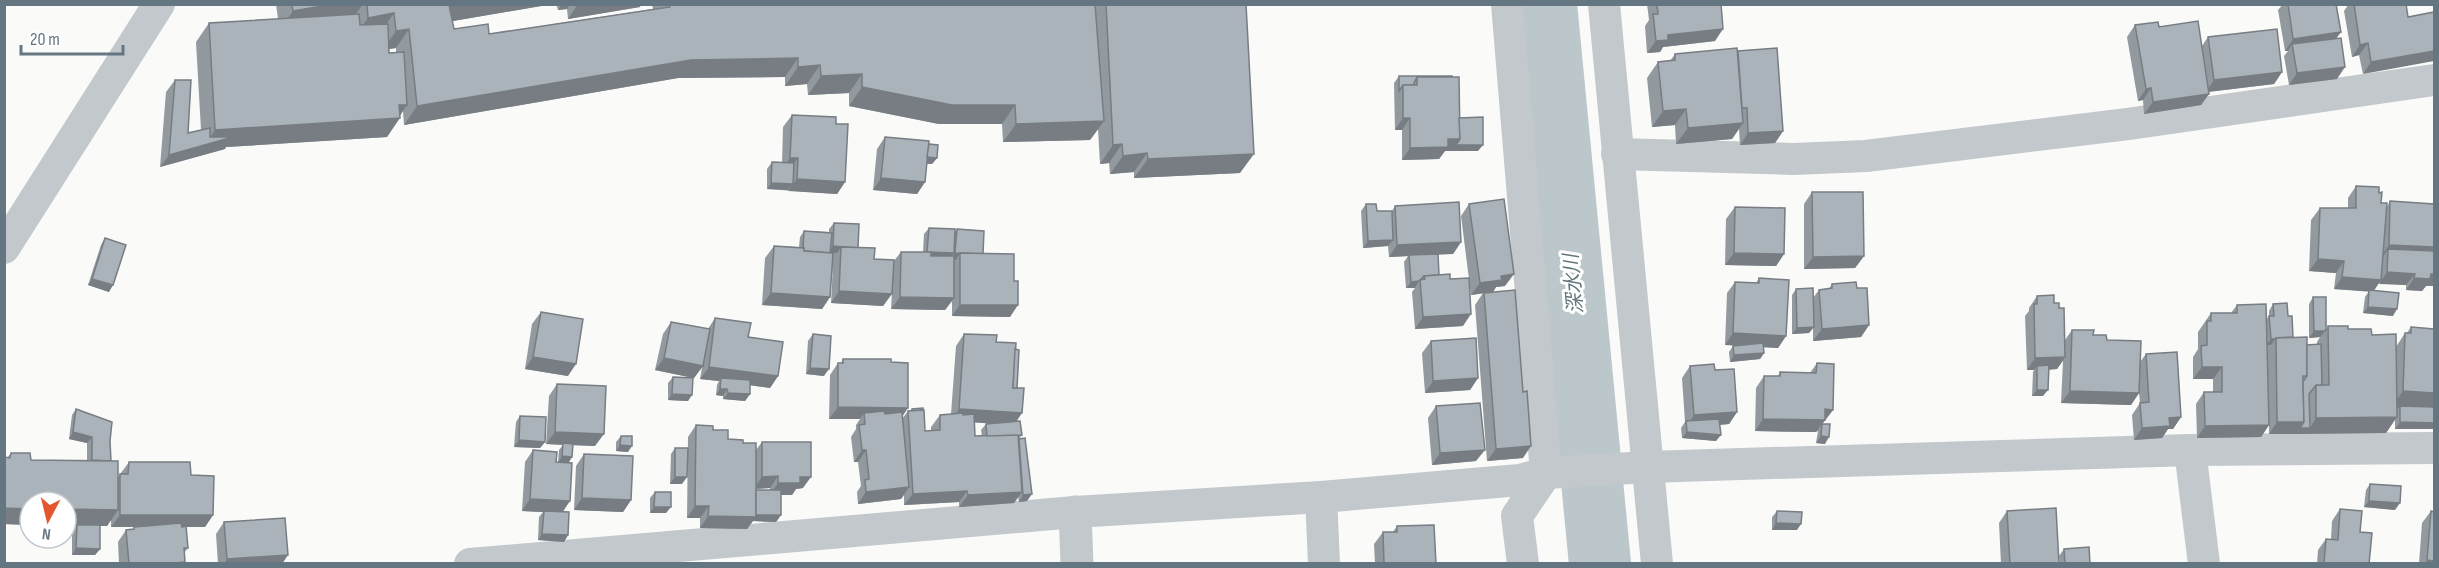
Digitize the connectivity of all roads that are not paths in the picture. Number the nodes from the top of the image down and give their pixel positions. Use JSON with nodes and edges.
{"nodes":[{"id":1,"x":159,"y":4,"type":"edge"},
{"id":2,"x":1507,"y":4,"type":"edge"},
{"id":3,"x":1604,"y":4,"type":"edge"},
{"id":4,"x":2434,"y":80,"type":"edge"},
{"id":5,"x":1617,"y":154,"type":"junction"},
{"id":6,"x":4,"y":248,"type":"edge"},
{"id":7,"x":2434,"y":448,"type":"edge"},
{"id":8,"x":2190,"y":450,"type":"junction"},
{"id":9,"x":1648,"y":466,"type":"junction"},
{"id":10,"x":1546,"y":473,"type":"junction"},
{"id":11,"x":1321,"y":497,"type":"junction"},
{"id":12,"x":1075,"y":512,"type":"junction"},
{"id":13,"x":754,"y":552,"type":"edge"},
{"id":14,"x":505,"y":562,"type":"edge"},
{"id":15,"x":470,"y":564,"type":"edge"},
{"id":16,"x":1077,"y":564,"type":"edge"},
{"id":17,"x":1324,"y":564,"type":"edge"},
{"id":18,"x":1523,"y":564,"type":"edge"},
{"id":19,"x":1657,"y":564,"type":"edge"},
{"id":20,"x":2204,"y":564,"type":"edge"}],
"edges":[{"from":1,"to":6,"type":"street"},
{"from":2,"to":10,"type":"street"},
{"from":3,"to":5,"type":"street"},
{"from":4,"to":5,"type":"street"},
{"from":5,"to":9,"type":"street"},
{"from":7,"to":8,"type":"street"},
{"from":8,"to":9,"type":"street"},
{"from":8,"to":20,"type":"street"},
{"from":9,"to":10,"type":"street"},
{"from":9,"to":19,"type":"street"},
{"from":10,"to":11,"type":"street"},
{"from":10,"to":18,"type":"street"},
{"from":11,"to":12,"type":"street"},
{"from":11,"to":17,"type":"street"},
{"from":12,"to":13,"type":"street"},
{"from":12,"to":16,"type":"street"},
{"from":13,"to":14,"type":"street"},
{"from":14,"to":15,"type":"street"}]}
